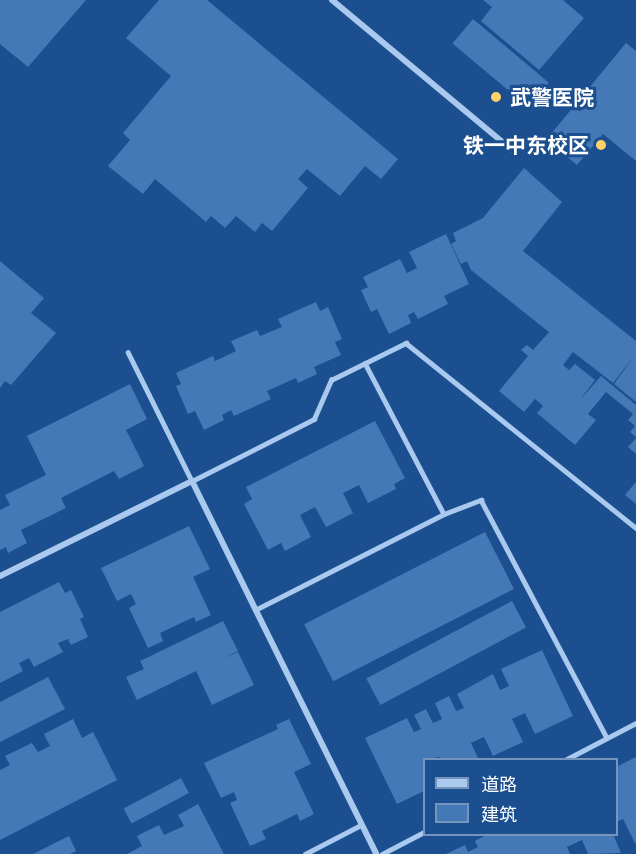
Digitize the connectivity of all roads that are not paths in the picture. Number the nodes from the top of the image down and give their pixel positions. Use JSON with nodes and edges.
{"nodes":[{"id":1,"x":332,"y":0,"type":"edge"},
{"id":2,"x":512,"y":150,"type":"dead end"},
{"id":3,"x":128,"y":352,"type":"dead end"},
{"id":4,"x":365,"y":363,"type":"junction"},
{"id":5,"x":192,"y":481,"type":"junction"},
{"id":6,"x":444,"y":513,"type":"junction"},
{"id":7,"x":636,"y":528,"type":"edge"},
{"id":8,"x":0,"y":576,"type":"edge"},
{"id":9,"x":255,"y":610,"type":"junction"},
{"id":10,"x":636,"y":723,"type":"edge"},
{"id":11,"x":606,"y":738,"type":"junction"},
{"id":12,"x":567,"y":758,"type":"edge"},
{"id":13,"x":361,"y":825,"type":"junction"},
{"id":14,"x":423,"y":833,"type":"edge"},
{"id":15,"x":305,"y":854,"type":"edge"},
{"id":16,"x":376,"y":854,"type":"edge"},
{"id":17,"x":382,"y":854,"type":"edge"}],
"edges":[{"from":1,"to":2,"type":"street"},
{"from":3,"to":5,"type":"lane"},
{"from":4,"to":5,"type":"lane"},
{"from":4,"to":6,"type":"lane"},
{"from":4,"to":7,"type":"lane"},
{"from":5,"to":8,"type":"street"},
{"from":5,"to":9,"type":"street"},
{"from":6,"to":9,"type":"lane"},
{"from":6,"to":11,"type":"lane"},
{"from":9,"to":13,"type":"street"},
{"from":10,"to":11,"type":"lane"},
{"from":11,"to":12,"type":"lane"},
{"from":13,"to":15,"type":"lane"},
{"from":13,"to":16,"type":"street"},
{"from":14,"to":17,"type":"lane"}]}
